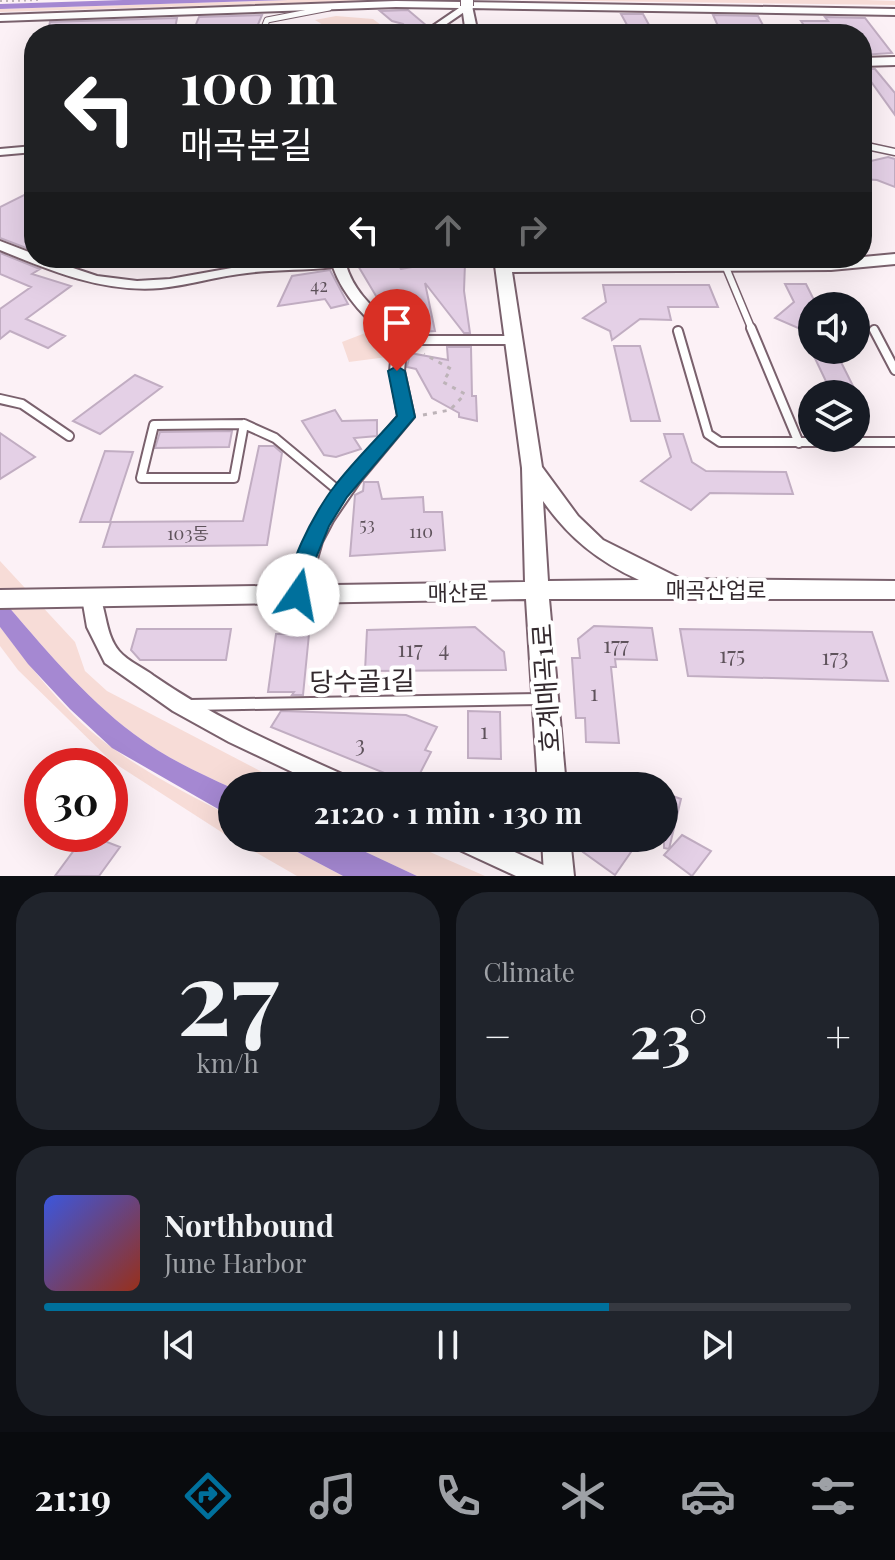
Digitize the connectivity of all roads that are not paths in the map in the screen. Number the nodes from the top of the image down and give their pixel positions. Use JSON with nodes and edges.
{"nodes":[{"id":1,"x":467,"y":3,"type":"edge"},
{"id":2,"x":330,"y":8,"type":"junction"},
{"id":3,"x":895,"y":12,"type":"edge"},
{"id":4,"x":0,"y":18,"type":"edge"},
{"id":5,"x":265,"y":24,"type":"edge"},
{"id":6,"x":439,"y":24,"type":"edge"},
{"id":7,"x":470,"y":24,"type":"edge"},
{"id":8,"x":895,"y":61,"type":"edge"},
{"id":9,"x":872,"y":62,"type":"edge"},
{"id":10,"x":872,"y":147,"type":"edge"},
{"id":11,"x":24,"y":150,"type":"edge"},
{"id":12,"x":0,"y":152,"type":"edge"},
{"id":13,"x":895,"y":152,"type":"edge"},
{"id":14,"x":0,"y":245,"type":"edge"},
{"id":15,"x":24,"y":255,"type":"edge"},
{"id":16,"x":895,"y":259,"type":"edge"},
{"id":17,"x":872,"y":262,"type":"edge"},
{"id":18,"x":57,"y":268,"type":"edge"},
{"id":19,"x":256,"y":268,"type":"edge"},
{"id":20,"x":340,"y":268,"type":"edge"},
{"id":21,"x":503,"y":268,"type":"edge"},
{"id":22,"x":726,"y":268,"type":"edge"},
{"id":23,"x":874,"y":330,"type":"dead end"},
{"id":24,"x":678,"y":331,"type":"dead end"},
{"id":25,"x":400,"y":340,"type":"junction"},
{"id":26,"x":511,"y":340,"type":"junction"},
{"id":27,"x":895,"y":370,"type":"edge"},
{"id":28,"x":0,"y":399,"type":"edge"},
{"id":29,"x":244,"y":424,"type":"junction"},
{"id":30,"x":69,"y":436,"type":"dead end"},
{"id":31,"x":798,"y":441,"type":"edge"},
{"id":32,"x":870,"y":442,"type":"edge"},
{"id":33,"x":895,"y":442,"type":"edge"},
{"id":34,"x":798,"y":443,"type":"edge"},
{"id":35,"x":532,"y":468,"type":"junction"},
{"id":36,"x":340,"y":492,"type":"junction"},
{"id":37,"x":678,"y":588,"type":"junction"},
{"id":38,"x":537,"y":590,"type":"junction"},
{"id":39,"x":895,"y":590,"type":"edge"},
{"id":40,"x":298,"y":595,"type":"junction"},
{"id":41,"x":91,"y":598,"type":"junction"},
{"id":42,"x":0,"y":599,"type":"edge"},
{"id":43,"x":545,"y":699,"type":"junction"},
{"id":44,"x":180,"y":705,"type":"junction"},
{"id":45,"x":314,"y":772,"type":"edge"},
{"id":46,"x":551,"y":772,"type":"edge"},
{"id":47,"x":490,"y":852,"type":"edge"},
{"id":48,"x":557,"y":852,"type":"edge"},
{"id":49,"x":542,"y":876,"type":"edge"},
{"id":50,"x":559,"y":876,"type":"edge"}],
"edges":[{"from":1,"to":2,"type":"street"},
{"from":1,"to":3,"type":"street"},
{"from":1,"to":6,"type":"street"},
{"from":1,"to":7,"type":"street"},
{"from":2,"to":4,"type":"street"},
{"from":2,"to":5,"type":"lane"},
{"from":8,"to":9,"type":"street"},
{"from":10,"to":13,"type":"lane"},
{"from":11,"to":12,"type":"street"},
{"from":14,"to":15,"type":"street"},
{"from":16,"to":17,"type":"street"},
{"from":18,"to":19,"type":"street"},
{"from":20,"to":25,"type":"street"},
{"from":21,"to":26,"type":"street"},
{"from":22,"to":31,"type":"lane"},
{"from":23,"to":27,"type":"lane"},
{"from":24,"to":34,"type":"lane"},
{"from":25,"to":26,"type":"lane"},
{"from":25,"to":36,"type":"street"},
{"from":26,"to":35,"type":"street"},
{"from":28,"to":30,"type":"lane"},
{"from":29,"to":29,"type":"lane"},
{"from":29,"to":36,"type":"lane"},
{"from":32,"to":33,"type":"lane"},
{"from":35,"to":37,"type":"street"},
{"from":35,"to":38,"type":"street"},
{"from":36,"to":40,"type":"street"},
{"from":37,"to":38,"type":"street","name":"매곡산업로"},
{"from":37,"to":39,"type":"street","name":"매곡산업로"},
{"from":38,"to":40,"type":"street","name":"매산로"},
{"from":38,"to":43,"type":"street","name":"호계매곡1로"},
{"from":40,"to":41,"type":"street","name":"매산로"},
{"from":41,"to":42,"type":"street","name":"매산로"},
{"from":41,"to":44,"type":"street"},
{"from":43,"to":44,"type":"lane","name":"당수골1길"},
{"from":43,"to":46,"type":"street","name":"호계매곡1로"},
{"from":44,"to":45,"type":"street"},
{"from":47,"to":49,"type":"street"},
{"from":48,"to":50,"type":"street"}]}
